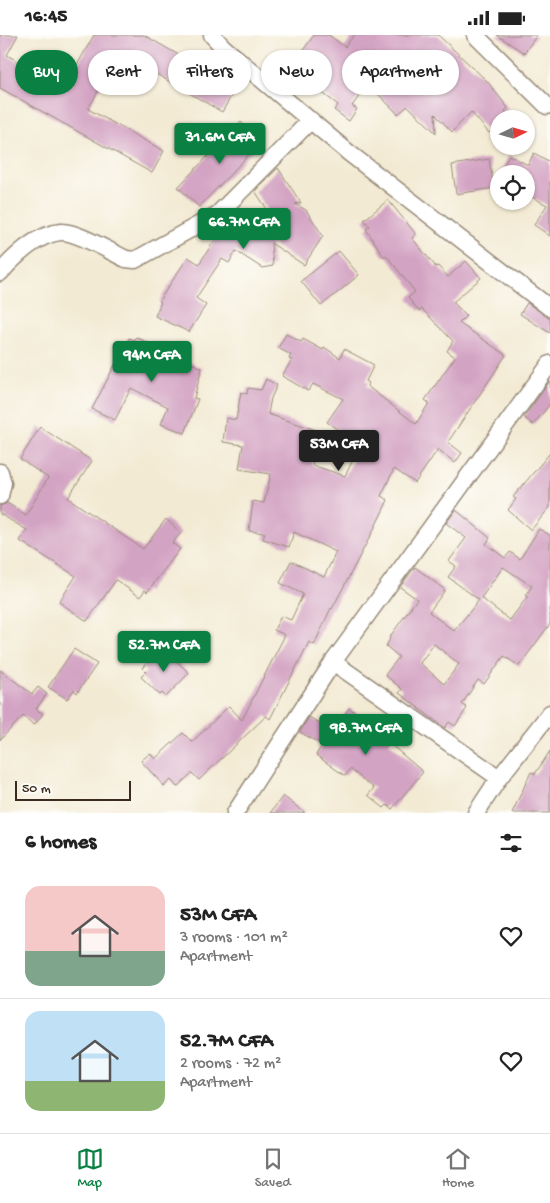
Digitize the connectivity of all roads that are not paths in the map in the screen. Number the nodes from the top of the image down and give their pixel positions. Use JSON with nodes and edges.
{"nodes":[{"id":1,"x":212,"y":35,"type":"edge"},
{"id":2,"x":475,"y":35,"type":"edge"},
{"id":3,"x":547,"y":106,"type":"dead end"},
{"id":4,"x":311,"y":121,"type":"junction"},
{"id":5,"x":0,"y":273,"type":"edge"},
{"id":6,"x":550,"y":308,"type":"edge"},
{"id":7,"x":550,"y":364,"type":"edge"},
{"id":8,"x":0,"y":472,"type":"edge"},
{"id":9,"x":0,"y":496,"type":"edge"},
{"id":10,"x":333,"y":662,"type":"junction"},
{"id":11,"x":550,"y":713,"type":"edge"},
{"id":12,"x":499,"y":778,"type":"junction"},
{"id":13,"x":235,"y":813,"type":"edge"},
{"id":14,"x":476,"y":813,"type":"edge"}],
"edges":[{"from":1,"to":4,"type":"street"},
{"from":2,"to":3,"type":"street"},
{"from":4,"to":5,"type":"street"},
{"from":4,"to":6,"type":"street"},
{"from":7,"to":10,"type":"street"},
{"from":8,"to":9,"type":"street"},
{"from":10,"to":12,"type":"street"},
{"from":10,"to":13,"type":"street"},
{"from":11,"to":12,"type":"street"},
{"from":12,"to":14,"type":"street"}]}
